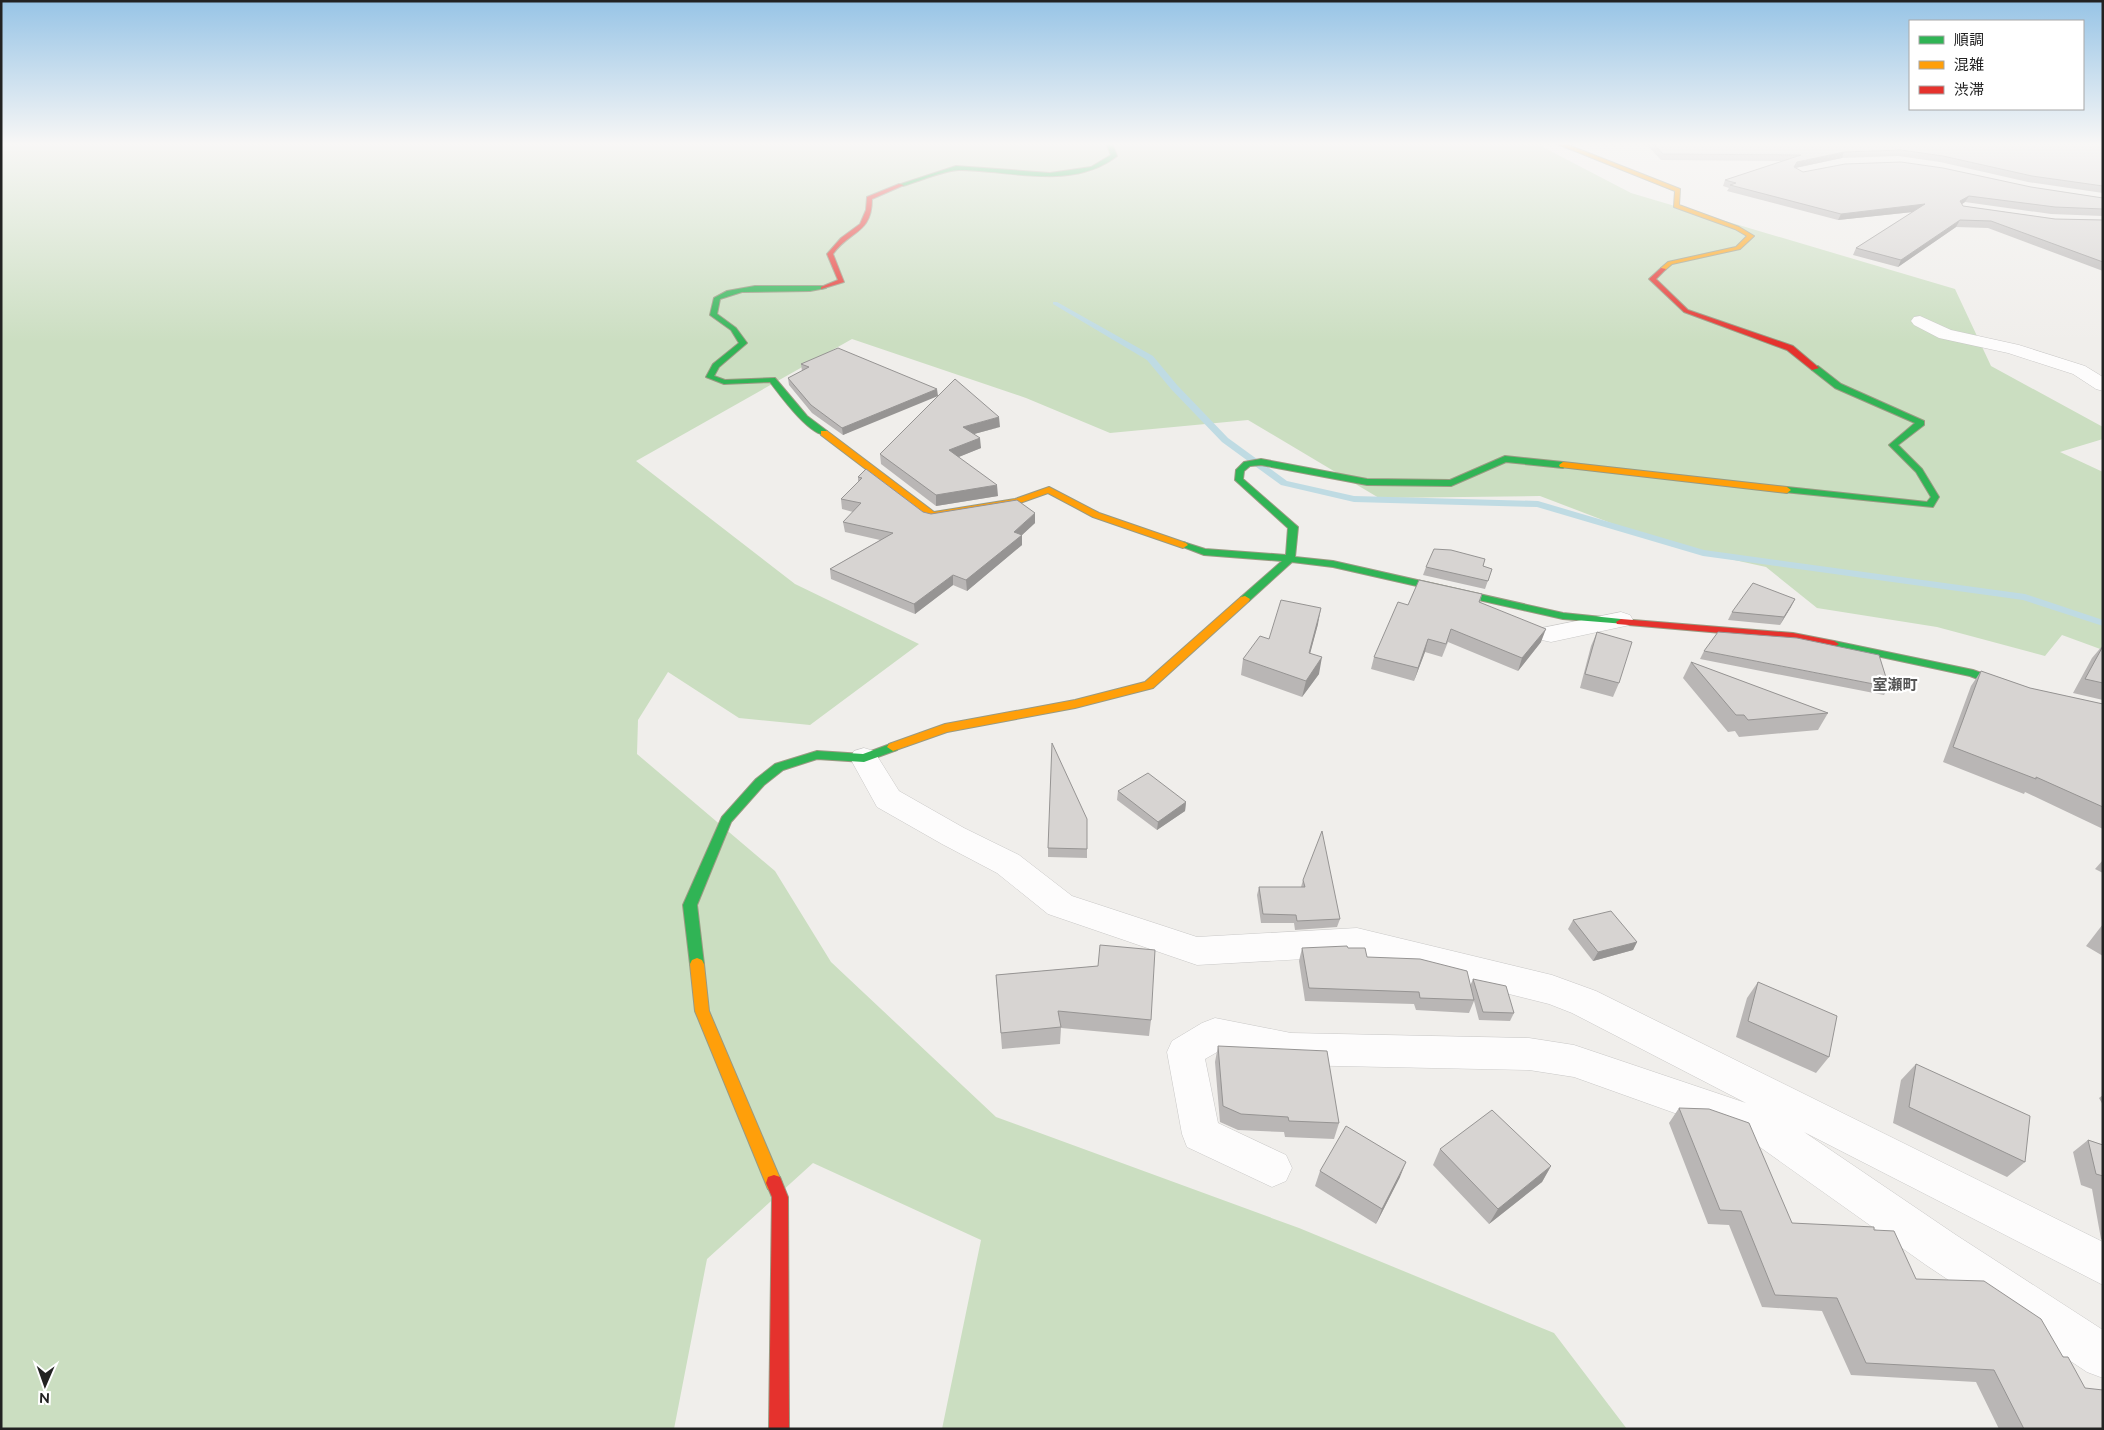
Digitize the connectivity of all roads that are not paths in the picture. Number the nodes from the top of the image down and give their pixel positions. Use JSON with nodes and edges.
{"nodes":[{"id":1,"x":872,"y":210,"type":"edge"},
{"id":2,"x":1687,"y":210,"type":"edge"},
{"id":3,"x":1920,"y":321,"type":"dead end"},
{"id":4,"x":2103,"y":386,"type":"edge"},
{"id":5,"x":1290,"y":559,"type":"junction"},
{"id":6,"x":1621,"y":620,"type":"junction"},
{"id":7,"x":1551,"y":634,"type":"dead end"},
{"id":8,"x":2021,"y":692,"type":"edge"},
{"id":9,"x":864,"y":758,"type":"junction"},
{"id":10,"x":1272,"y":1168,"type":"dead end"},
{"id":11,"x":2103,"y":1264,"type":"edge"},
{"id":12,"x":2103,"y":1356,"type":"edge"},
{"id":13,"x":779,"y":1429,"type":"edge"}],
"edges":[{"from":1,"to":5,"type":"street"},
{"from":2,"to":5,"type":"street"},
{"from":3,"to":4,"type":"street"},
{"from":5,"to":6,"type":"street"},
{"from":5,"to":9,"type":"street"},
{"from":6,"to":7,"type":"street"},
{"from":6,"to":8,"type":"street"},
{"from":9,"to":11,"type":"street"},
{"from":9,"to":13,"type":"street"},
{"from":10,"to":12,"type":"street"}]}
